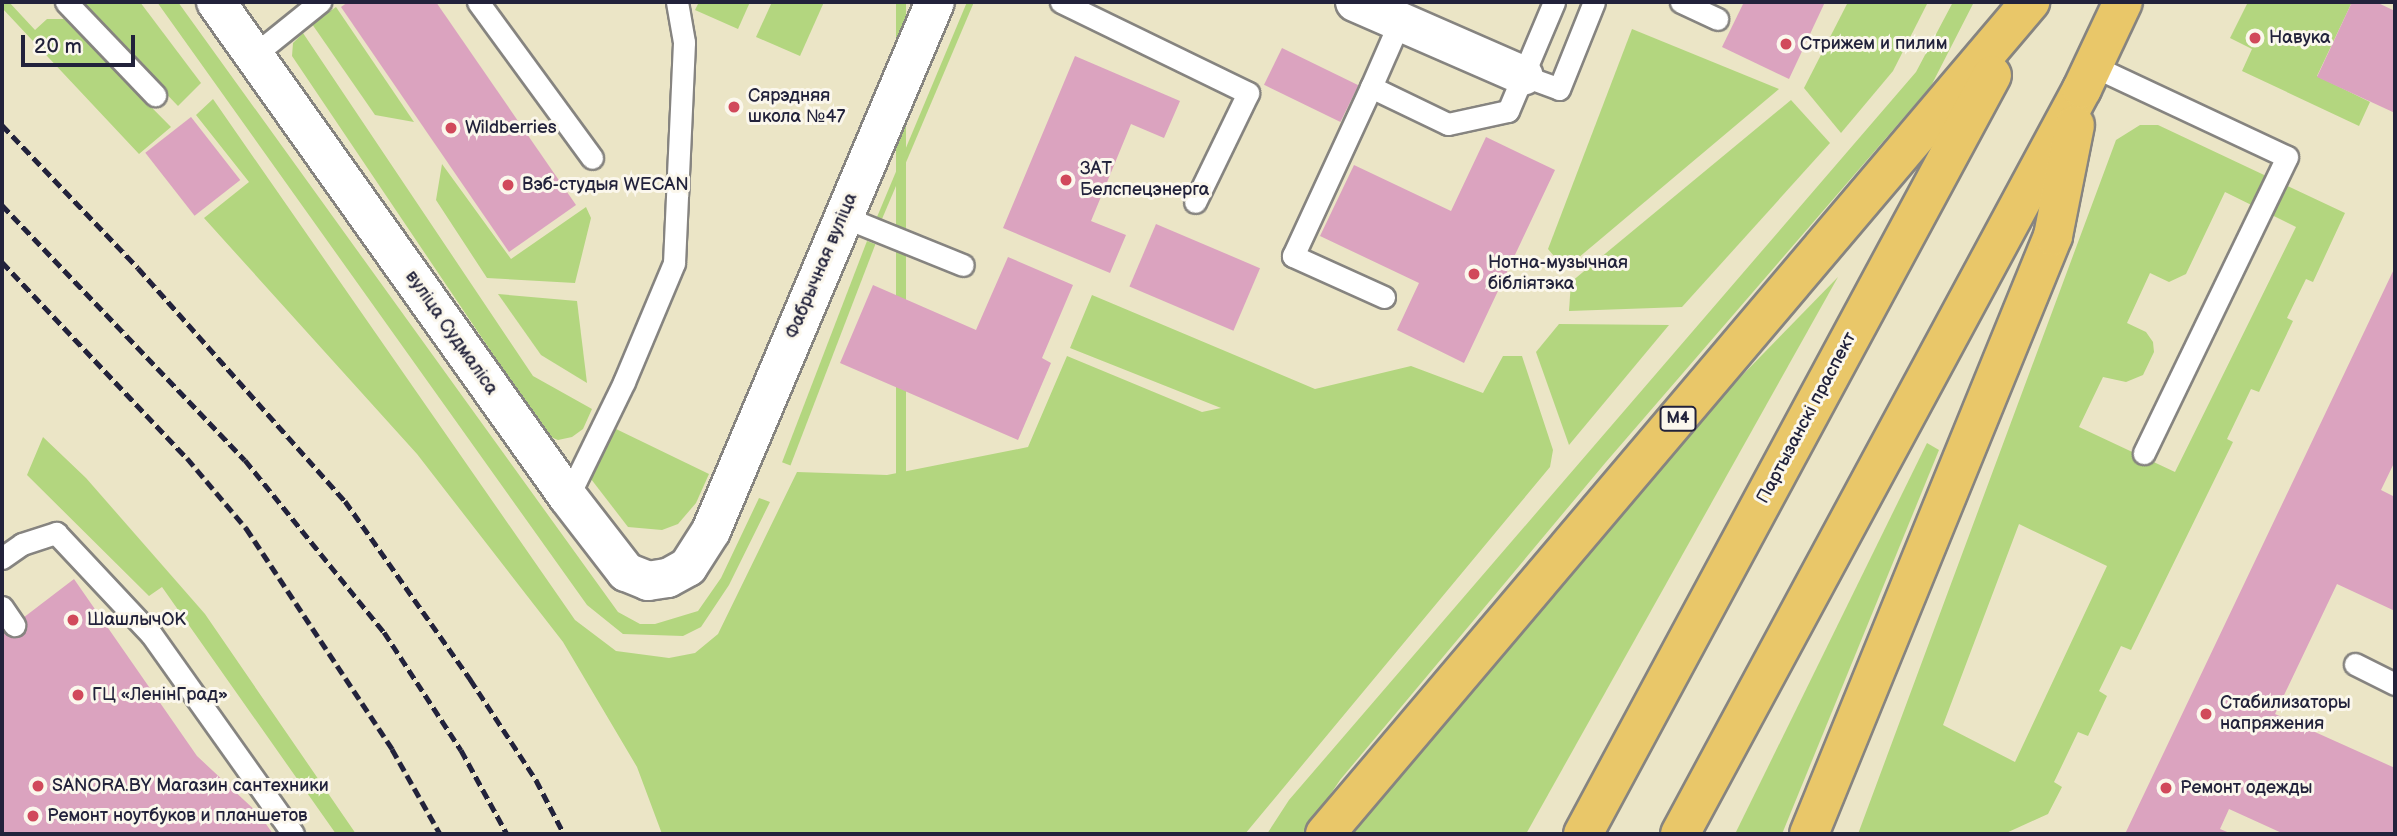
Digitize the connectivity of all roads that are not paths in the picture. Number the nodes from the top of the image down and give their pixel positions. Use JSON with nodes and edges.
{"nodes":[{"id":1,"x":66,"y":2,"type":"edge"},
{"id":2,"x":216,"y":2,"type":"edge"},
{"id":3,"x":478,"y":2,"type":"edge"},
{"id":4,"x":677,"y":2,"type":"edge"},
{"id":5,"x":935,"y":2,"type":"edge"},
{"id":6,"x":1060,"y":2,"type":"edge"},
{"id":7,"x":1355,"y":2,"type":"edge"},
{"id":8,"x":1554,"y":2,"type":"edge"},
{"id":9,"x":1594,"y":2,"type":"edge"},
{"id":10,"x":1681,"y":2,"type":"edge"},
{"id":11,"x":2031,"y":2,"type":"edge"},
{"id":12,"x":2123,"y":2,"type":"edge"},
{"id":13,"x":312,"y":5,"type":"edge"},
{"id":14,"x":1717,"y":19,"type":"dead end"},
{"id":15,"x":1400,"y":21,"type":"junction"},
{"id":16,"x":254,"y":55,"type":"junction"},
{"id":17,"x":1524,"y":76,"type":"junction"},
{"id":18,"x":2087,"y":78,"type":"junction"},
{"id":19,"x":1371,"y":87,"type":"junction"},
{"id":20,"x":155,"y":95,"type":"dead end"},
{"id":21,"x":592,"y":158,"type":"dead end"},
{"id":22,"x":1195,"y":202,"type":"dead end"},
{"id":23,"x":844,"y":217,"type":"junction"},
{"id":24,"x":963,"y":265,"type":"dead end"},
{"id":25,"x":1384,"y":297,"type":"dead end"},
{"id":26,"x":2144,"y":453,"type":"dead end"},
{"id":27,"x":568,"y":498,"type":"junction"},
{"id":28,"x":711,"y":531,"type":"joint"},
{"id":29,"x":2,"y":558,"type":"edge"},
{"id":30,"x":2,"y":607,"type":"edge"},
{"id":31,"x":14,"y":625,"type":"dead end"},
{"id":32,"x":2355,"y":664,"type":"dead end"},
{"id":33,"x":2395,"y":684,"type":"edge"},
{"id":34,"x":293,"y":834,"type":"edge"},
{"id":35,"x":1325,"y":834,"type":"edge"},
{"id":36,"x":1583,"y":834,"type":"edge"},
{"id":37,"x":1680,"y":834,"type":"edge"},
{"id":38,"x":1809,"y":834,"type":"edge"}],
"edges":[{"from":1,"to":20,"type":"lane"},
{"from":2,"to":16,"type":"street","name":"вуліца Судмаліса"},
{"from":3,"to":21,"type":"lane"},
{"from":4,"to":27,"type":"lane"},
{"from":5,"to":23,"type":"street","name":"Фабрычная вуліца"},
{"from":6,"to":22,"type":"lane"},
{"from":7,"to":15,"type":"street"},
{"from":8,"to":17,"type":"lane"},
{"from":9,"to":17,"type":"lane"},
{"from":10,"to":14,"type":"lane"},
{"from":11,"to":35,"type":"main road","number":"М4"},
{"from":11,"to":36,"type":"main road","name":"Партызанскі праспект"},
{"from":12,"to":18,"type":"main road"},
{"from":13,"to":16,"type":"lane"},
{"from":15,"to":17,"type":"street"},
{"from":15,"to":19,"type":"lane"},
{"from":16,"to":27,"type":"street","name":"вуліца Судмаліса"},
{"from":17,"to":19,"type":"lane"},
{"from":18,"to":26,"type":"lane"},
{"from":18,"to":37,"type":"main road"},
{"from":18,"to":38,"type":"main road"},
{"from":19,"to":25,"type":"lane"},
{"from":23,"to":24,"type":"lane"},
{"from":23,"to":28,"type":"street","name":"Фабрычная вуліца"},
{"from":27,"to":28,"type":"street","name":"вуліца Судмаліса"},
{"from":29,"to":34,"type":"lane"},
{"from":30,"to":31,"type":"lane"},
{"from":32,"to":33,"type":"lane"}]}
